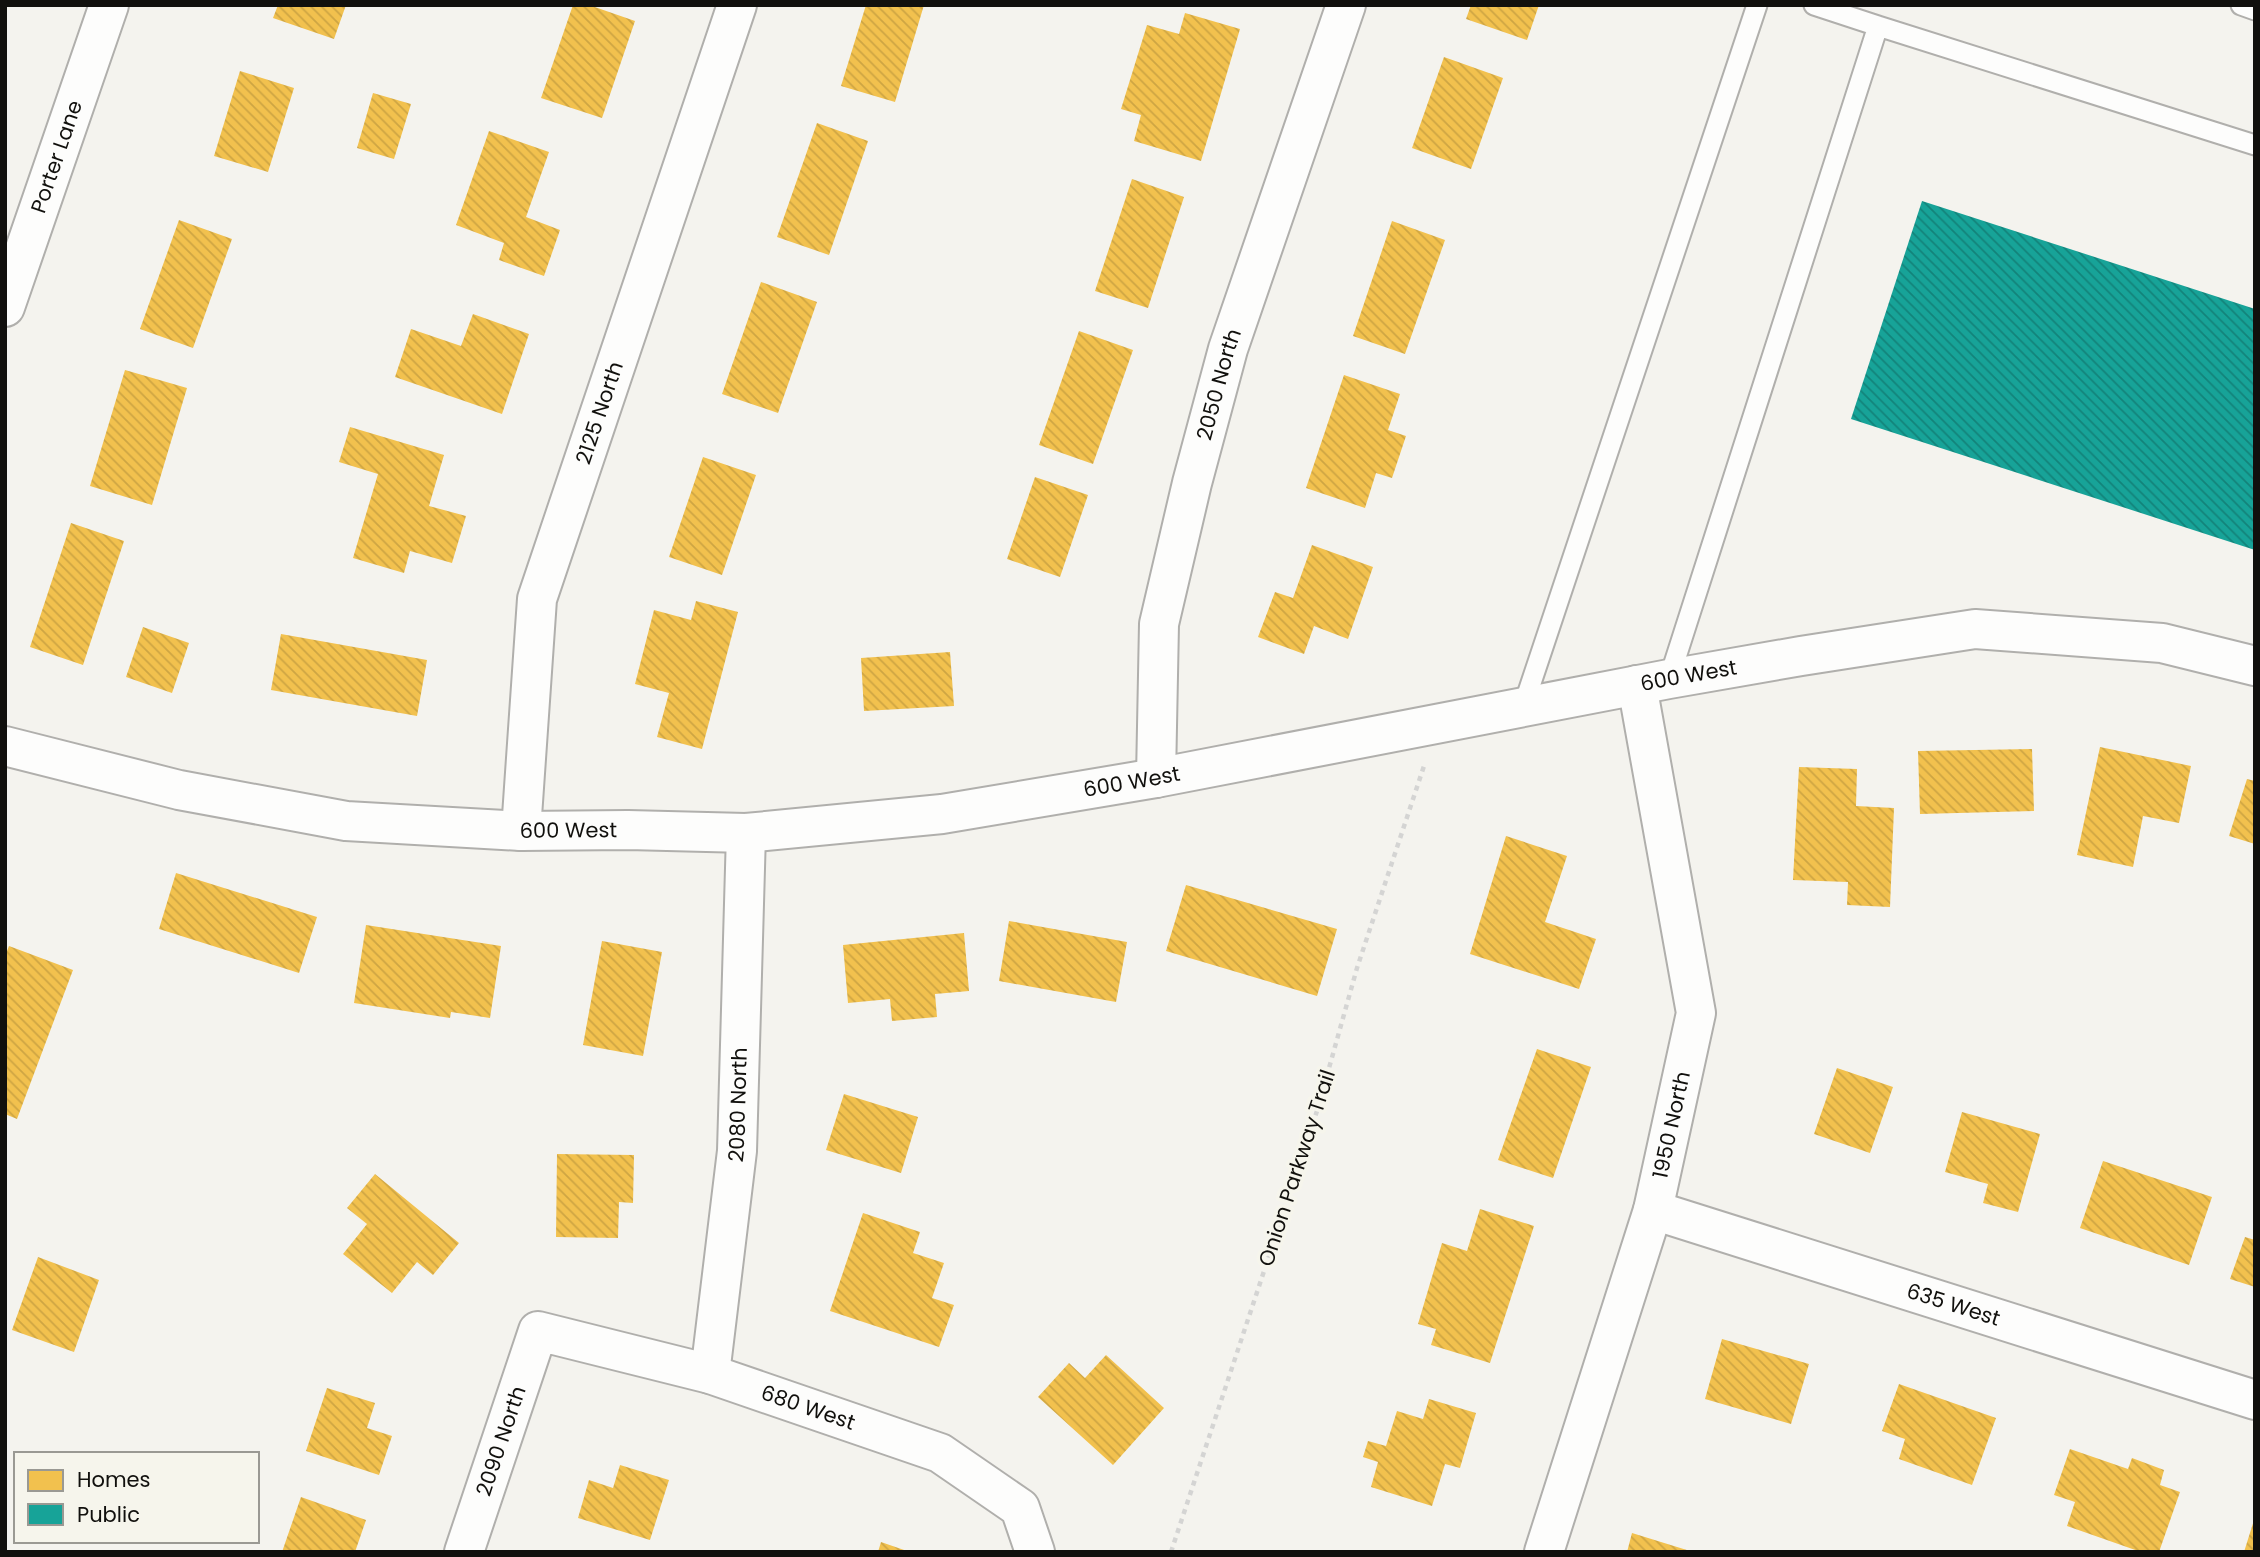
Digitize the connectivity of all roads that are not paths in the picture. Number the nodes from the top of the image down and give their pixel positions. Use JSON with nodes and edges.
{"nodes":[{"id":1,"x":109,"y":5,"type":"edge"},
{"id":2,"x":737,"y":5,"type":"edge"},
{"id":3,"x":1346,"y":5,"type":"edge"},
{"id":4,"x":1757,"y":5,"type":"edge"},
{"id":5,"x":1814,"y":5,"type":"edge"},
{"id":6,"x":2241,"y":5,"type":"edge"},
{"id":7,"x":2255,"y":10,"type":"edge"},
{"id":8,"x":1878,"y":26,"type":"junction"},
{"id":9,"x":2255,"y":145,"type":"edge"},
{"id":10,"x":5,"y":307,"type":"edge"},
{"id":11,"x":2255,"y":666,"type":"edge"},
{"id":12,"x":1653,"y":682,"type":"junction"},
{"id":13,"x":1523,"y":707,"type":"junction"},
{"id":14,"x":5,"y":746,"type":"edge"},
{"id":15,"x":1156,"y":778,"type":"junction"},
{"id":16,"x":521,"y":831,"type":"junction"},
{"id":17,"x":746,"y":833,"type":"junction"},
{"id":18,"x":1653,"y":1210,"type":"junction"},
{"id":19,"x":538,"y":1331,"type":"joint"},
{"id":20,"x":710,"y":1374,"type":"junction"},
{"id":21,"x":2255,"y":1400,"type":"edge"},
{"id":22,"x":464,"y":1552,"type":"edge"},
{"id":23,"x":1035,"y":1552,"type":"edge"},
{"id":24,"x":1544,"y":1552,"type":"edge"}],
"edges":[{"from":1,"to":10,"type":"street","name":"Porter Lane"},
{"from":2,"to":16,"type":"street","name":"2125 North"},
{"from":3,"to":15,"type":"street","name":"2050 North"},
{"from":4,"to":13,"type":"lane"},
{"from":5,"to":8,"type":"lane"},
{"from":6,"to":7,"type":"lane"},
{"from":8,"to":9,"type":"lane"},
{"from":8,"to":12,"type":"lane"},
{"from":11,"to":12,"type":"street","name":"600 West"},
{"from":12,"to":13,"type":"street","name":"600 West"},
{"from":12,"to":18,"type":"street","name":"1950 North"},
{"from":13,"to":15,"type":"street","name":"600 West"},
{"from":14,"to":16,"type":"street","name":"600 West"},
{"from":15,"to":17,"type":"street","name":"600 West"},
{"from":16,"to":17,"type":"street","name":"600 West"},
{"from":17,"to":20,"type":"street","name":"2080 North"},
{"from":18,"to":21,"type":"street","name":"635 West"},
{"from":18,"to":24,"type":"street","name":"1950 North"},
{"from":19,"to":20,"type":"street","name":"680 West"},
{"from":19,"to":22,"type":"street","name":"2090 North"},
{"from":20,"to":23,"type":"street","name":"680 West"}]}
